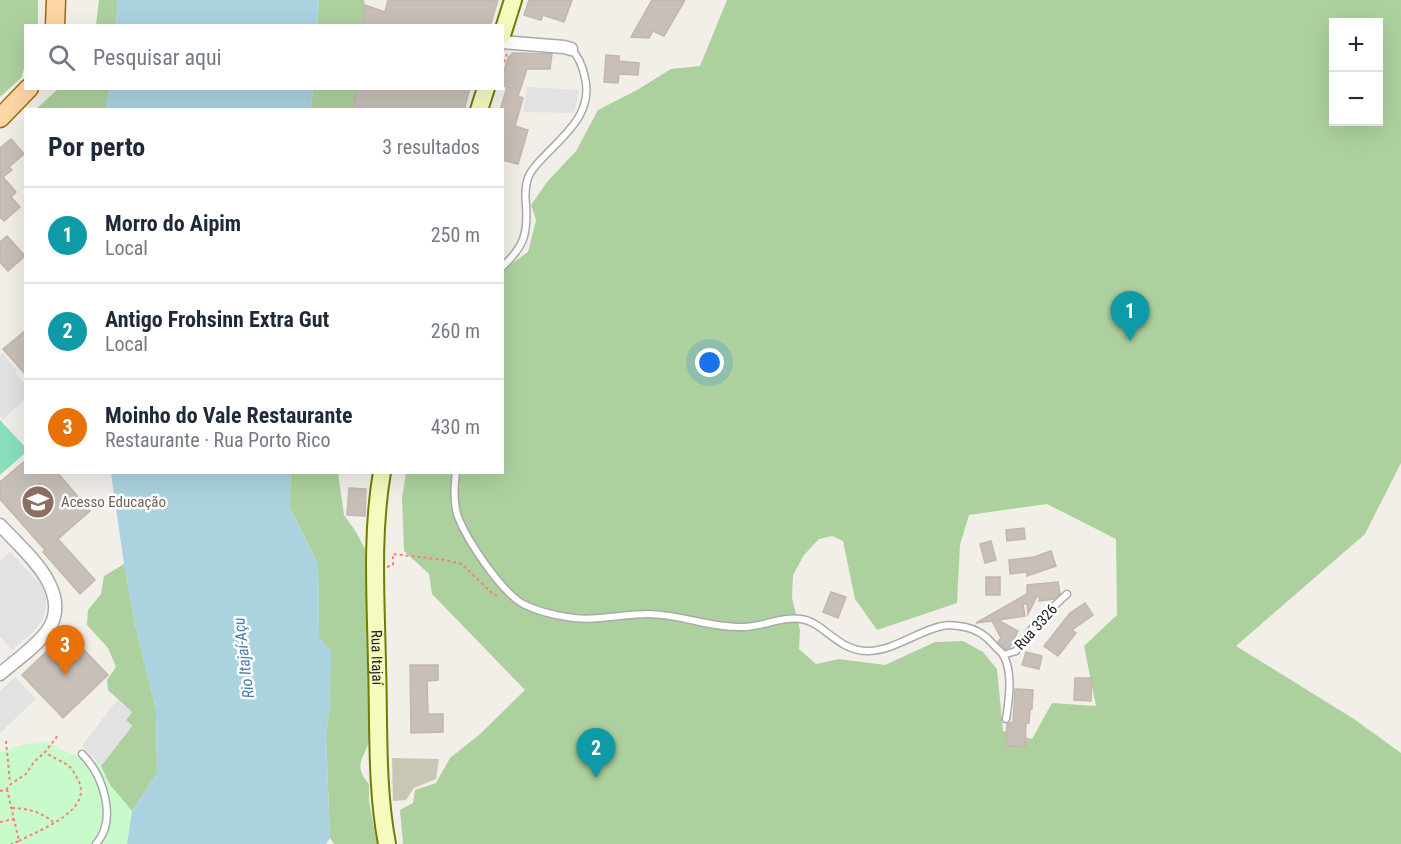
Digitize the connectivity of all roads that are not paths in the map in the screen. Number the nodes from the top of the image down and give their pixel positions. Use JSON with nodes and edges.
{"nodes":[{"id":1,"x":56,"y":0,"type":"edge"},
{"id":2,"x":513,"y":0,"type":"edge"},
{"id":3,"x":55,"y":24,"type":"edge"},
{"id":4,"x":504,"y":29,"type":"edge"},
{"id":5,"x":504,"y":42,"type":"edge"},
{"id":6,"x":571,"y":49,"type":"joint"},
{"id":7,"x":27,"y":90,"type":"edge"},
{"id":8,"x":485,"y":90,"type":"edge"},
{"id":9,"x":480,"y":108,"type":"edge"},
{"id":10,"x":0,"y":118,"type":"edge"},
{"id":11,"x":504,"y":265,"type":"edge"},
{"id":12,"x":382,"y":474,"type":"edge"},
{"id":13,"x":456,"y":474,"type":"edge"},
{"id":14,"x":0,"y":525,"type":"edge"},
{"id":15,"x":1066,"y":594,"type":"dead end"},
{"id":16,"x":1003,"y":655,"type":"junction"},
{"id":17,"x":0,"y":674,"type":"edge"},
{"id":18,"x":1006,"y":719,"type":"dead end"},
{"id":19,"x":82,"y":753,"type":"dead end"},
{"id":20,"x":96,"y":844,"type":"edge"},
{"id":21,"x":387,"y":844,"type":"edge"}],
"edges":[{"from":1,"to":3,"type":"main road"},
{"from":2,"to":4,"type":"main road"},
{"from":5,"to":6,"type":"street"},
{"from":6,"to":11,"type":"lane"},
{"from":7,"to":10,"type":"main road"},
{"from":8,"to":9,"type":"main road"},
{"from":12,"to":21,"type":"main road","name":"Rua Itajaí"},
{"from":13,"to":16,"type":"lane"},
{"from":14,"to":17,"type":"street"},
{"from":15,"to":16,"type":"lane","name":"Rua 3326"},
{"from":16,"to":18,"type":"lane"},
{"from":19,"to":20,"type":"lane"}]}
